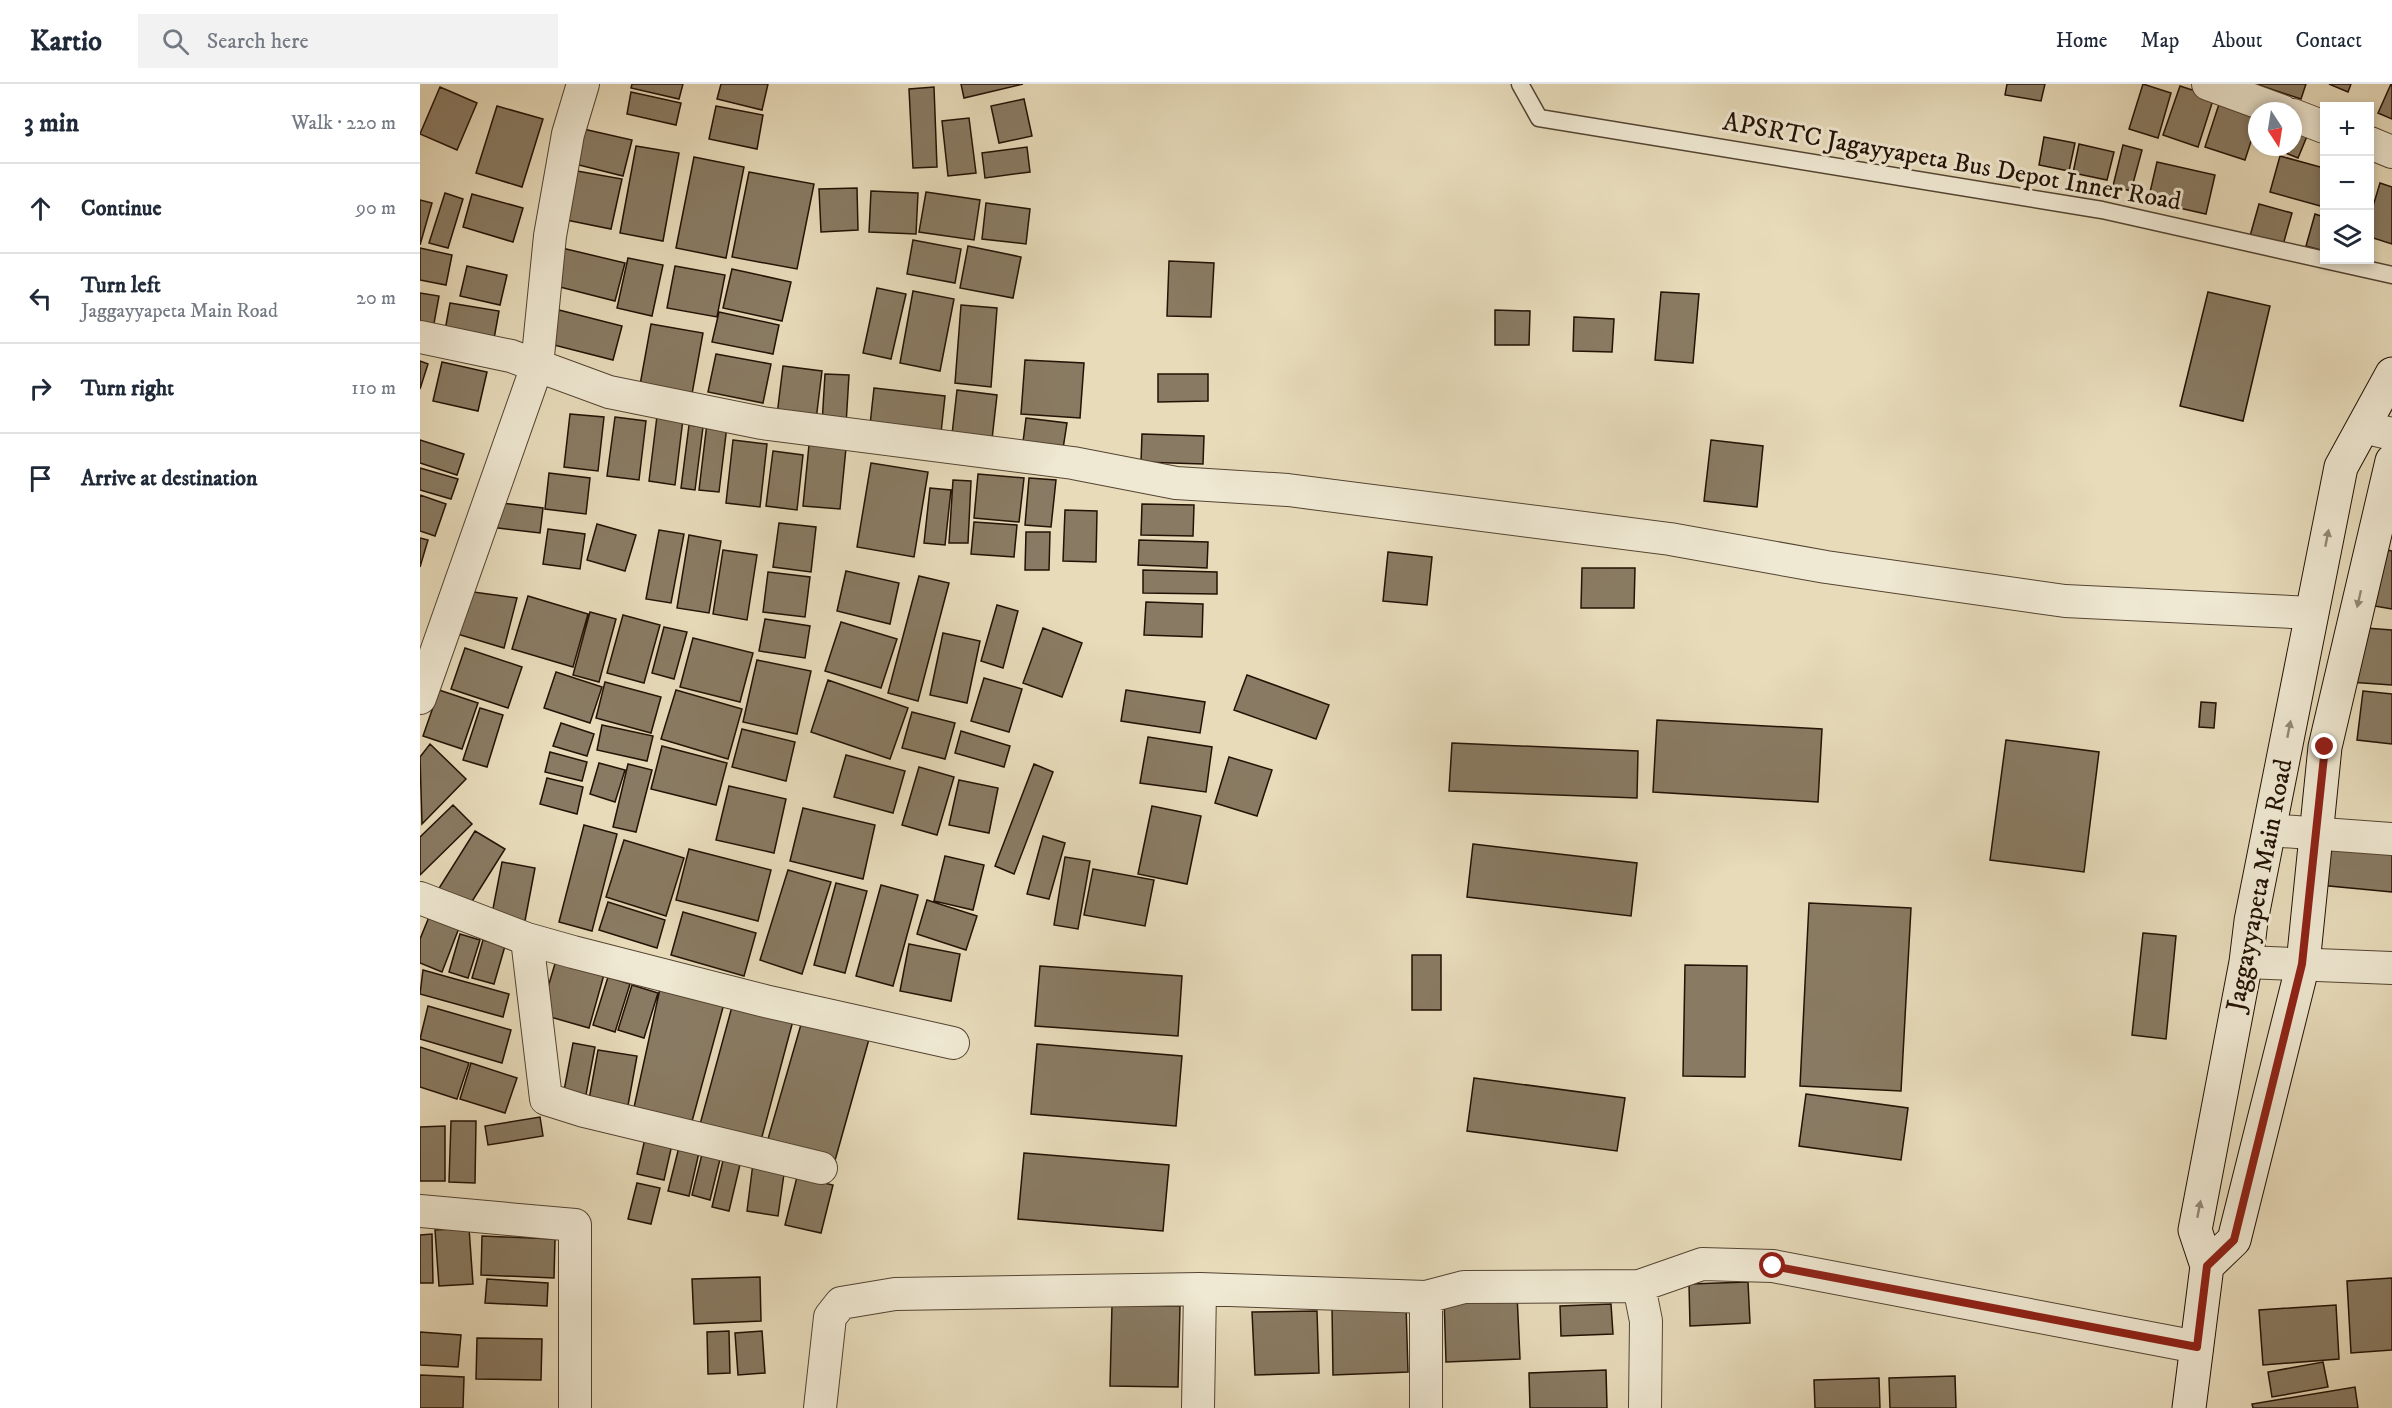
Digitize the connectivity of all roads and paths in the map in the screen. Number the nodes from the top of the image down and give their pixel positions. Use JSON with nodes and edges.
{"nodes":[{"id":1,"x":583,"y":84,"type":"edge"},
{"id":2,"x":1520,"y":84,"type":"edge"},
{"id":3,"x":2208,"y":84,"type":"edge"},
{"id":4,"x":2257,"y":102,"type":"edge"},
{"id":5,"x":2302,"y":118,"type":"edge"},
{"id":6,"x":2320,"y":125,"type":"edge"},
{"id":7,"x":2374,"y":145,"type":"edge"},
{"id":8,"x":2392,"y":152,"type":"edge"},
{"id":9,"x":2392,"y":275,"type":"edge"},
{"id":10,"x":420,"y":337,"type":"edge"},
{"id":11,"x":537,"y":366,"type":"junction"},
{"id":12,"x":2392,"y":374,"type":"edge"},
{"id":13,"x":2377,"y":430,"type":"edge"},
{"id":14,"x":2392,"y":461,"type":"edge"},
{"id":15,"x":2312,"y":613,"type":"junction"},
{"id":16,"x":420,"y":698,"type":"edge"},
{"id":17,"x":2269,"y":830,"type":"junction"},
{"id":18,"x":2315,"y":833,"type":"junction"},
{"id":19,"x":2392,"y":839,"type":"edge"},
{"id":20,"x":420,"y":898,"type":"edge"},
{"id":21,"x":527,"y":939,"type":"junction"},
{"id":22,"x":2246,"y":962,"type":"junction"},
{"id":23,"x":2302,"y":964,"type":"junction"},
{"id":24,"x":2392,"y":968,"type":"edge"},
{"id":25,"x":953,"y":1043,"type":"dead end"},
{"id":26,"x":821,"y":1168,"type":"dead end"},
{"id":27,"x":420,"y":1211,"type":"edge"},
{"id":28,"x":2207,"y":1266,"type":"junction"},
{"id":29,"x":1639,"y":1286,"type":"junction"},
{"id":30,"x":1200,"y":1289,"type":"junction"},
{"id":31,"x":1426,"y":1297,"type":"junction"},
{"id":32,"x":2197,"y":1347,"type":"junction"},
{"id":33,"x":576,"y":1408,"type":"edge"},
{"id":34,"x":820,"y":1408,"type":"edge"},
{"id":35,"x":1198,"y":1408,"type":"edge"},
{"id":36,"x":1425,"y":1408,"type":"edge"},
{"id":37,"x":1645,"y":1408,"type":"edge"},
{"id":38,"x":2189,"y":1408,"type":"edge"}],
"edges":[{"from":1,"to":11,"type":"street"},
{"from":2,"to":9,"type":"lane","name":"APSRTC Jagayyapeta Bus Depot Inner Road"},
{"from":3,"to":4,"type":"street"},
{"from":5,"to":6,"type":"street"},
{"from":7,"to":8,"type":"street"},
{"from":10,"to":11,"type":"street"},
{"from":11,"to":15,"type":"street"},
{"from":11,"to":16,"type":"street"},
{"from":12,"to":13,"type":"main road","name":"Jaggayyapeta Main Road"},
{"from":15,"to":13,"type":"main road","name":"Jaggayyapeta Main Road","one_way":true},
{"from":14,"to":18,"type":"main road","one_way":true},
{"from":17,"to":15,"type":"main road","name":"Jaggayyapeta Main Road","one_way":true},
{"from":17,"to":18,"type":"street"},
{"from":17,"to":22,"type":"main road","name":"Jaggayyapeta Main Road"},
{"from":18,"to":19,"type":"street"},
{"from":18,"to":23,"type":"main road"},
{"from":20,"to":21,"type":"street"},
{"from":21,"to":25,"type":"street"},
{"from":21,"to":26,"type":"street"},
{"from":22,"to":23,"type":"street"},
{"from":28,"to":22,"type":"main road","name":"Jaggayyapeta Main Road","one_way":true},
{"from":23,"to":24,"type":"street"},
{"from":23,"to":28,"type":"main road"},
{"from":27,"to":33,"type":"street"},
{"from":28,"to":32,"type":"main road","name":"Jaggayyapeta Main Road"},
{"from":29,"to":31,"type":"street"},
{"from":29,"to":32,"type":"street"},
{"from":29,"to":37,"type":"street"},
{"from":30,"to":31,"type":"street"},
{"from":30,"to":34,"type":"street"},
{"from":30,"to":35,"type":"street"},
{"from":31,"to":36,"type":"street"},
{"from":32,"to":38,"type":"main road","name":"Jaggayyapeta Main Road"}]}
